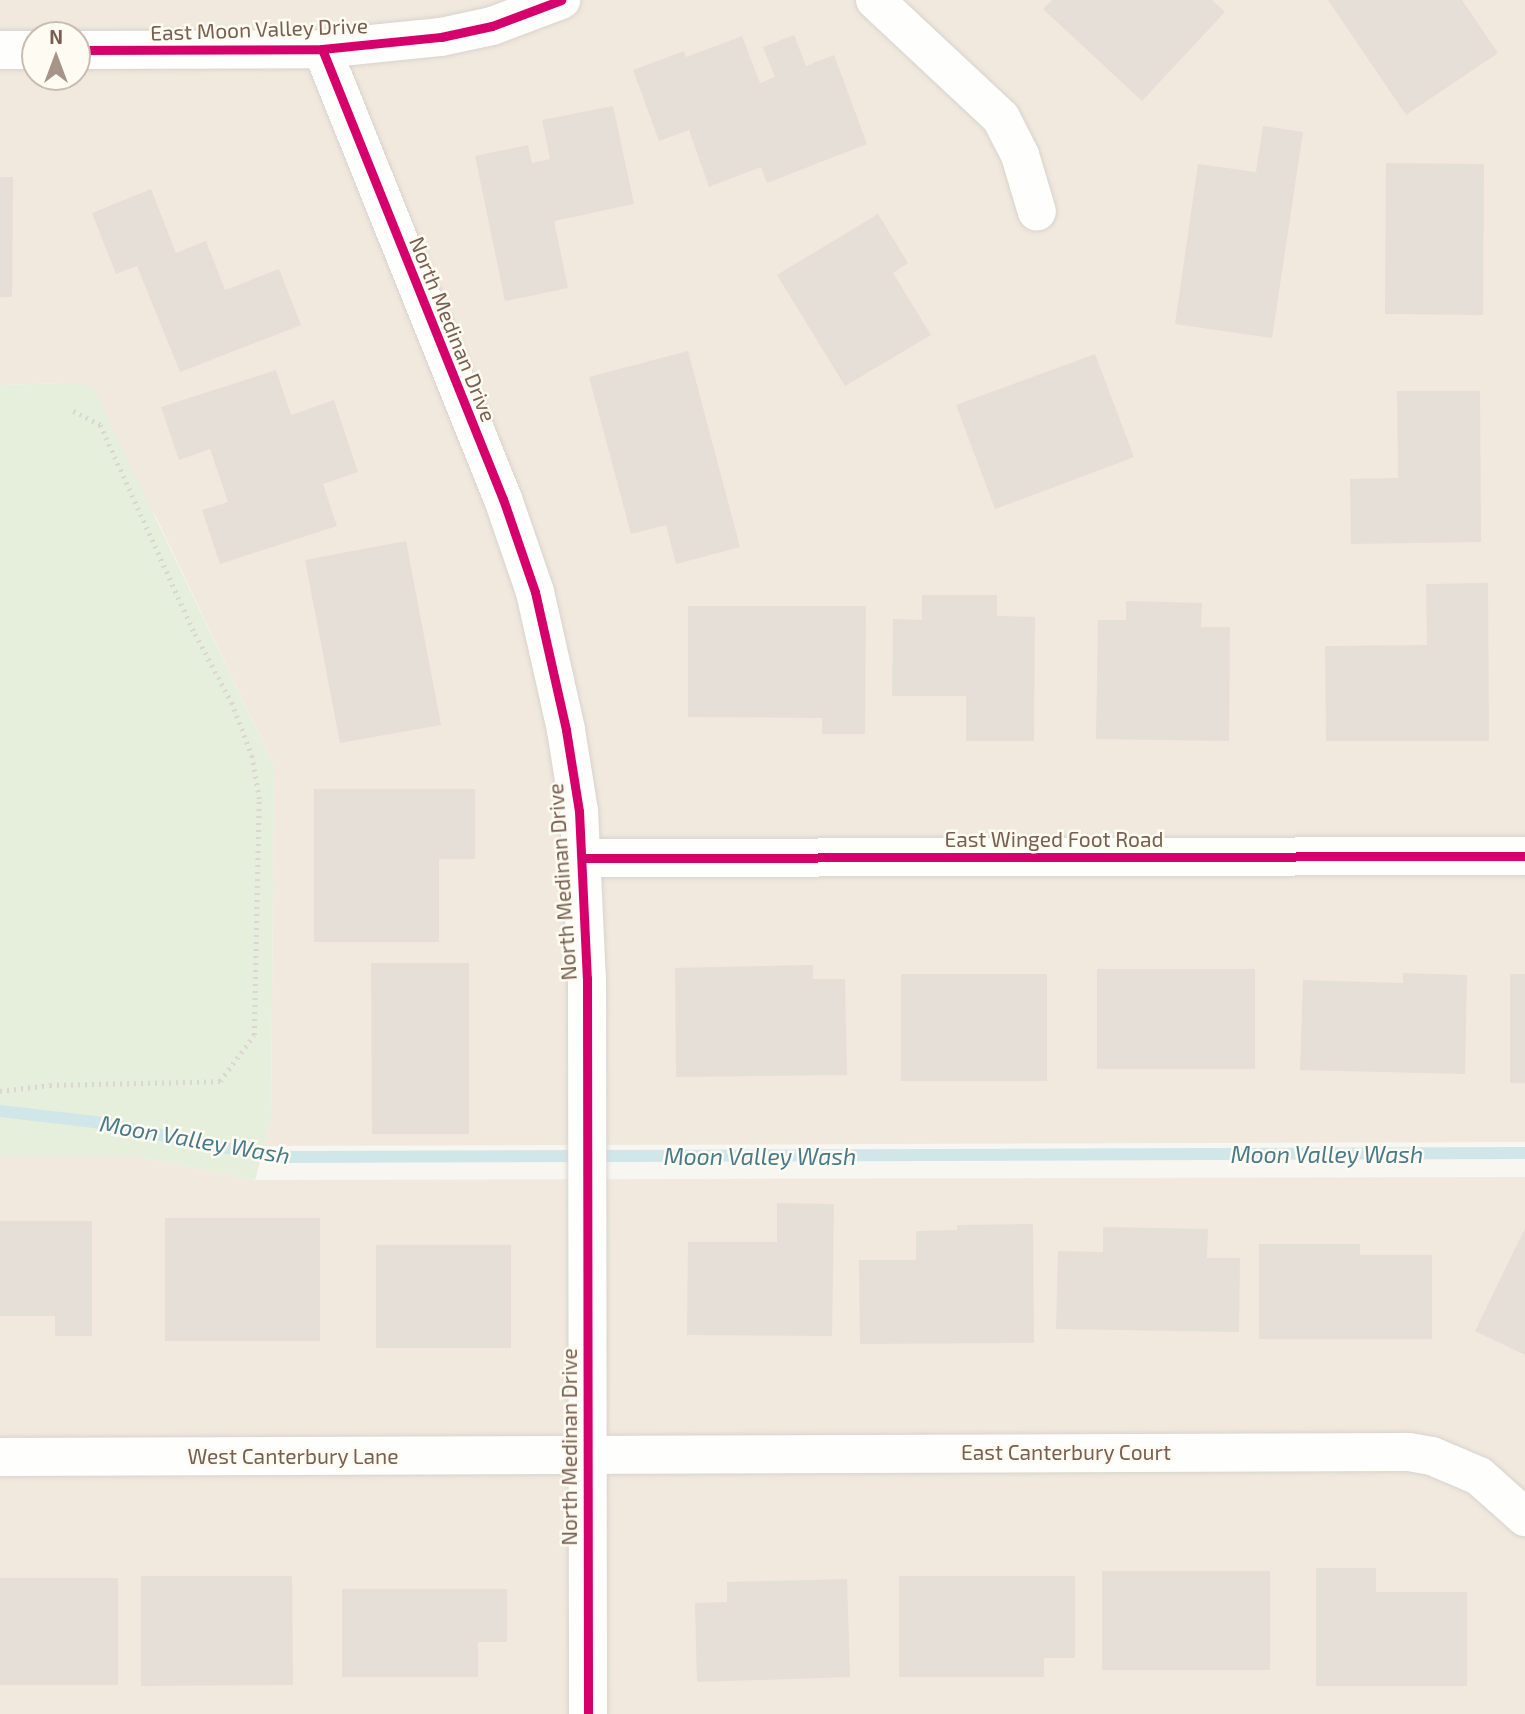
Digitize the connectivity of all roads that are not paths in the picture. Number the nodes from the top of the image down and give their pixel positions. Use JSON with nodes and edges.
{"nodes":[{"id":1,"x":561,"y":0,"type":"edge"},
{"id":2,"x":875,"y":0,"type":"edge"},
{"id":3,"x":321,"y":49,"type":"junction"},
{"id":4,"x":0,"y":50,"type":"edge"},
{"id":5,"x":21,"y":50,"type":"edge"},
{"id":6,"x":91,"y":50,"type":"edge"},
{"id":7,"x":1037,"y":212,"type":"dead end"},
{"id":8,"x":1525,"y":856,"type":"edge"},
{"id":9,"x":582,"y":858,"type":"junction"},
{"id":10,"x":586,"y":1455,"type":"junction"},
{"id":11,"x":0,"y":1457,"type":"edge"},
{"id":12,"x":1525,"y":1517,"type":"edge"},
{"id":13,"x":588,"y":1714,"type":"edge"}],
"edges":[{"from":1,"to":3,"type":"street","name":"East Moon Valley Drive"},
{"from":2,"to":7,"type":"street"},
{"from":3,"to":6,"type":"street","name":"East Moon Valley Drive"},
{"from":3,"to":9,"type":"street","name":"North Medinan Drive"},
{"from":4,"to":5,"type":"street"},
{"from":8,"to":9,"type":"street","name":"East Winged Foot Road"},
{"from":9,"to":10,"type":"street","name":"North Medinan Drive"},
{"from":10,"to":11,"type":"street","name":"West Canterbury Lane"},
{"from":10,"to":12,"type":"street","name":"East Canterbury Court"},
{"from":10,"to":13,"type":"street","name":"North Medinan Drive"}]}
